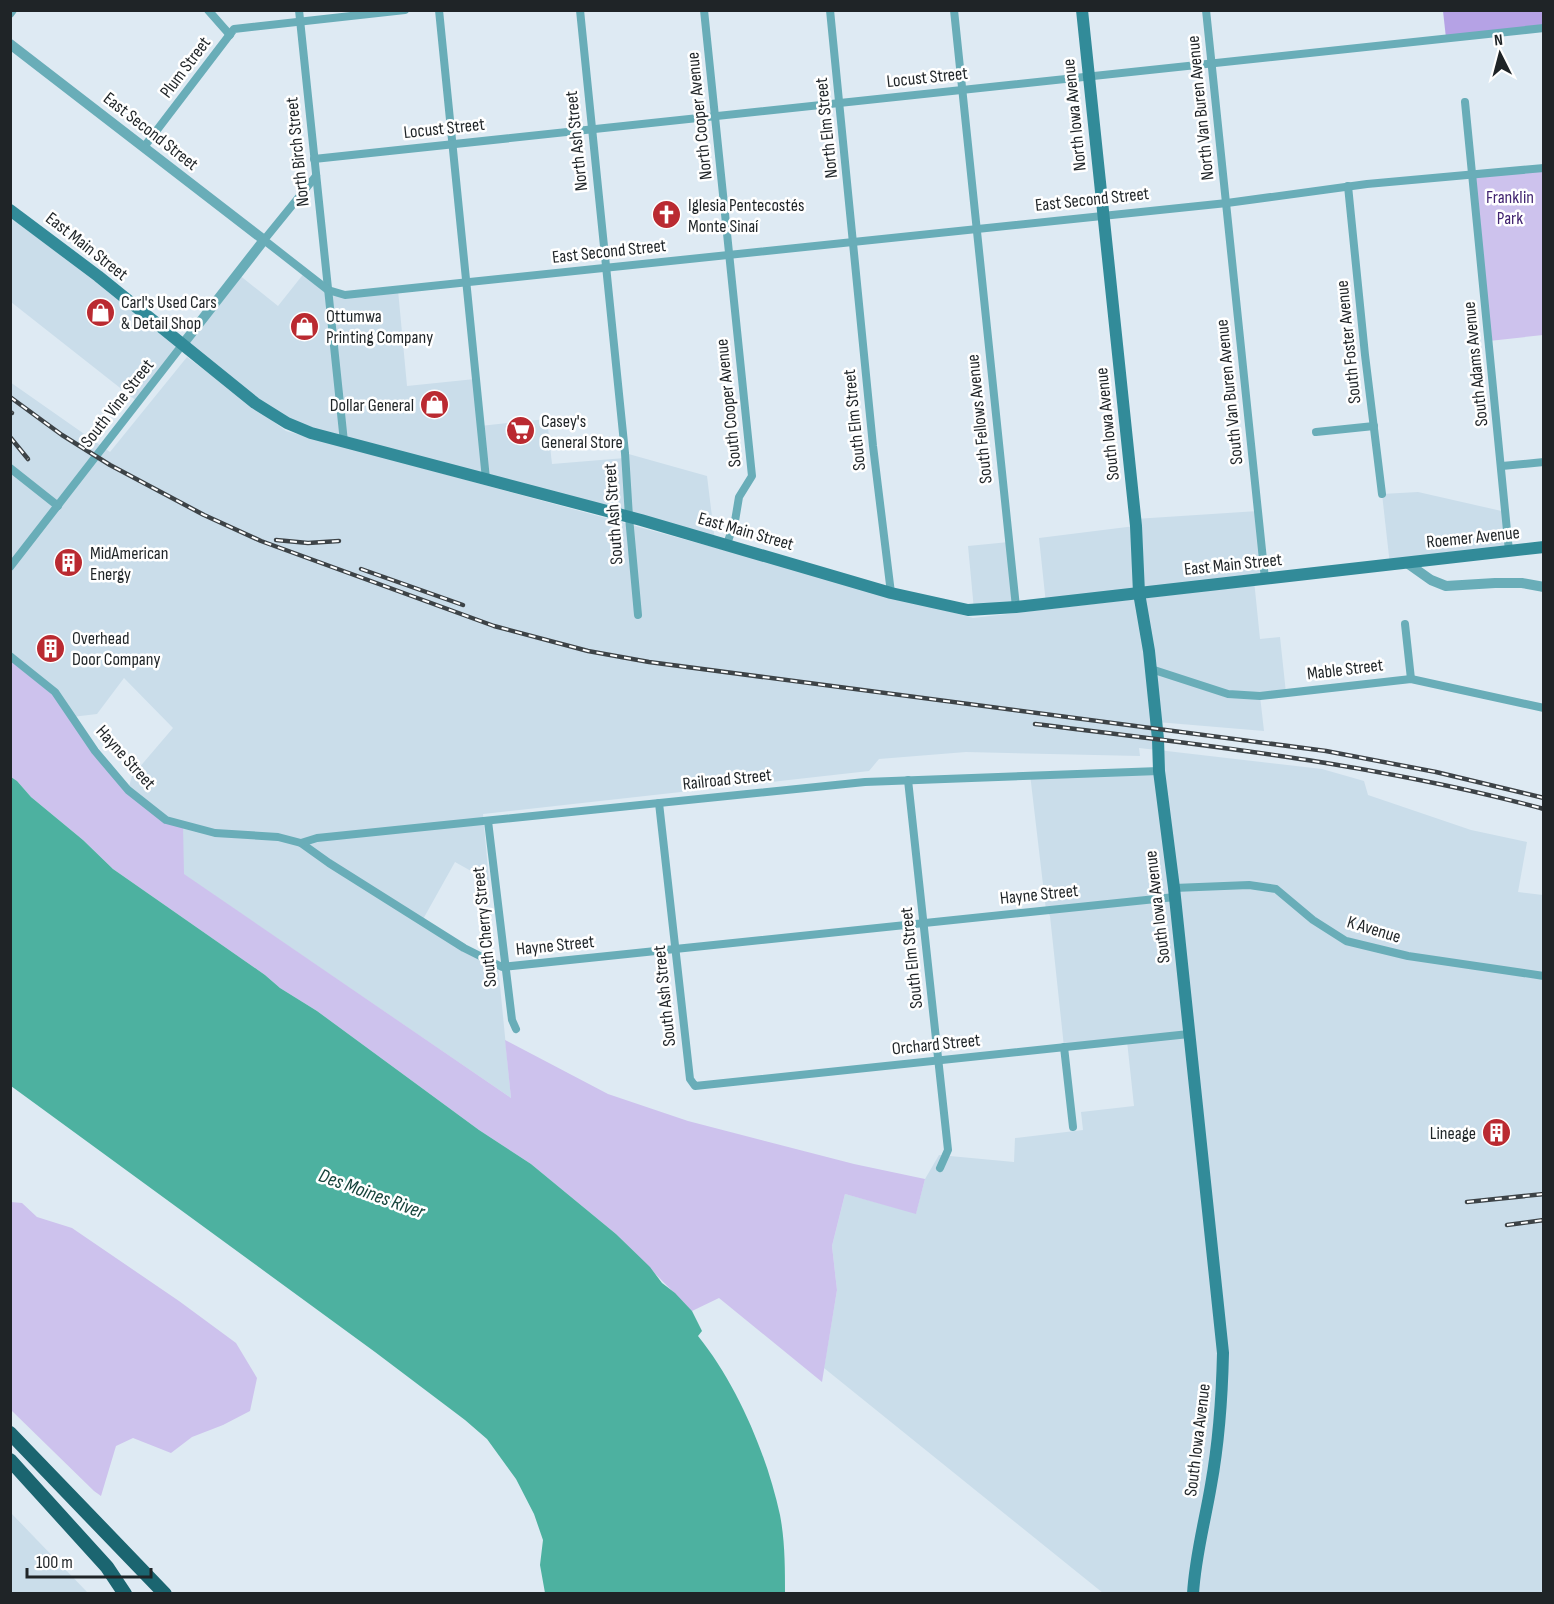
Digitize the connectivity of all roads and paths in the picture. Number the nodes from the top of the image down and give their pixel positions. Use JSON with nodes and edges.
{"nodes":[{"id":1,"x":208,"y":10,"type":"edge"},
{"id":2,"x":299,"y":10,"type":"edge"},
{"id":3,"x":405,"y":10,"type":"edge"},
{"id":4,"x":440,"y":10,"type":"edge"},
{"id":5,"x":579,"y":10,"type":"edge"},
{"id":6,"x":704,"y":10,"type":"edge"},
{"id":7,"x":830,"y":10,"type":"edge"},
{"id":8,"x":954,"y":10,"type":"edge"},
{"id":9,"x":1082,"y":10,"type":"edge"},
{"id":10,"x":1206,"y":10,"type":"edge"},
{"id":11,"x":300,"y":22,"type":"junction"},
{"id":12,"x":1544,"y":28,"type":"edge"},
{"id":13,"x":230,"y":34,"type":"junction"},
{"id":14,"x":10,"y":44,"type":"edge"},
{"id":15,"x":1212,"y":63,"type":"junction"},
{"id":16,"x":1089,"y":76,"type":"junction"},
{"id":17,"x":962,"y":90,"type":"junction"},
{"id":18,"x":1465,"y":102,"type":"dead end"},
{"id":19,"x":840,"y":103,"type":"junction"},
{"id":20,"x":716,"y":116,"type":"junction"},
{"id":21,"x":592,"y":129,"type":"junction"},
{"id":22,"x":453,"y":144,"type":"junction"},
{"id":23,"x":144,"y":147,"type":"junction"},
{"id":24,"x":314,"y":159,"type":"junction"},
{"id":25,"x":1544,"y":168,"type":"edge"},
{"id":26,"x":1472,"y":174,"type":"junction"},
{"id":27,"x":316,"y":176,"type":"junction"},
{"id":28,"x":1348,"y":186,"type":"junction"},
{"id":29,"x":1227,"y":203,"type":"junction"},
{"id":30,"x":10,"y":210,"type":"edge"},
{"id":31,"x":1103,"y":216,"type":"junction"},
{"id":32,"x":977,"y":228,"type":"junction"},
{"id":33,"x":264,"y":240,"type":"junction"},
{"id":34,"x":854,"y":242,"type":"junction"},
{"id":35,"x":729,"y":255,"type":"junction"},
{"id":36,"x":606,"y":268,"type":"junction"},
{"id":37,"x":467,"y":282,"type":"junction"},
{"id":38,"x":328,"y":290,"type":"junction"},
{"id":39,"x":183,"y":344,"type":"junction"},
{"id":40,"x":1374,"y":426,"type":"junction"},
{"id":41,"x":1316,"y":432,"type":"dead end"},
{"id":42,"x":344,"y":442,"type":"junction"},
{"id":43,"x":1544,"y":462,"type":"edge"},
{"id":44,"x":1502,"y":466,"type":"junction"},
{"id":45,"x":10,"y":468,"type":"edge"},
{"id":46,"x":486,"y":479,"type":"junction"},
{"id":47,"x":1382,"y":494,"type":"dead end"},
{"id":48,"x":58,"y":506,"type":"junction"},
{"id":49,"x":629,"y":517,"type":"junction"},
{"id":50,"x":727,"y":544,"type":"junction"},
{"id":51,"x":1544,"y":548,"type":"edge"},
{"id":52,"x":1509,"y":551,"type":"junction"},
{"id":53,"x":1407,"y":563,"type":"junction"},
{"id":54,"x":10,"y":567,"type":"edge"},
{"id":55,"x":1265,"y":579,"type":"junction"},
{"id":56,"x":1544,"y":588,"type":"edge"},
{"id":57,"x":891,"y":593,"type":"junction"},
{"id":58,"x":1139,"y":593,"type":"junction"},
{"id":59,"x":1016,"y":607,"type":"junction"},
{"id":60,"x":638,"y":615,"type":"dead end"},
{"id":61,"x":1405,"y":624,"type":"dead end"},
{"id":62,"x":10,"y":657,"type":"edge"},
{"id":63,"x":1151,"y":669,"type":"junction"},
{"id":64,"x":1411,"y":679,"type":"junction"},
{"id":65,"x":1544,"y":708,"type":"edge"},
{"id":66,"x":1159,"y":771,"type":"junction"},
{"id":67,"x":908,"y":780,"type":"junction"},
{"id":68,"x":659,"y":803,"type":"junction"},
{"id":69,"x":488,"y":820,"type":"junction"},
{"id":70,"x":301,"y":843,"type":"junction"},
{"id":71,"x":1174,"y":892,"type":"junction"},
{"id":72,"x":924,"y":922,"type":"junction"},
{"id":73,"x":675,"y":949,"type":"junction"},
{"id":74,"x":505,"y":967,"type":"junction"},
{"id":75,"x":1544,"y":976,"type":"edge"},
{"id":76,"x":516,"y":1029,"type":"dead end"},
{"id":77,"x":1189,"y":1034,"type":"junction"},
{"id":78,"x":1064,"y":1047,"type":"junction"},
{"id":79,"x":938,"y":1060,"type":"junction"},
{"id":80,"x":690,"y":1079,"type":"joint"},
{"id":81,"x":1073,"y":1127,"type":"dead end"},
{"id":82,"x":940,"y":1168,"type":"dead end"},
{"id":83,"x":10,"y":1433,"type":"edge"},
{"id":84,"x":10,"y":1460,"type":"edge"},
{"id":85,"x":125,"y":1593,"type":"edge"},
{"id":86,"x":165,"y":1593,"type":"edge"},
{"id":87,"x":1193,"y":1593,"type":"edge"}],
"edges":[{"from":1,"to":13,"type":"street"},
{"from":2,"to":11,"type":"street","name":"North Birch Street"},
{"from":3,"to":11,"type":"street","name":"Plum Street"},
{"from":4,"to":22,"type":"street"},
{"from":5,"to":21,"type":"street","name":"North Ash Street"},
{"from":6,"to":20,"type":"street","name":"North Cooper Avenue"},
{"from":7,"to":19,"type":"street","name":"North Elm Street"},
{"from":8,"to":17,"type":"street","name":"South Fellows Avenue"},
{"from":9,"to":16,"type":"main road","name":"North Iowa Avenue"},
{"from":10,"to":15,"type":"street","name":"North Van Buren Avenue"},
{"from":11,"to":13,"type":"street","name":"Plum Street"},
{"from":11,"to":24,"type":"street","name":"North Birch Street"},
{"from":12,"to":15,"type":"street","name":"Locust Street"},
{"from":13,"to":23,"type":"street","name":"Plum Street"},
{"from":14,"to":23,"type":"street","name":"East Second Street"},
{"from":15,"to":16,"type":"street","name":"Locust Street"},
{"from":15,"to":29,"type":"street","name":"North Van Buren Avenue"},
{"from":16,"to":17,"type":"street","name":"Locust Street"},
{"from":16,"to":31,"type":"main road","name":"North Iowa Avenue"},
{"from":17,"to":19,"type":"street","name":"Locust Street"},
{"from":17,"to":32,"type":"street","name":"South Fellows Avenue"},
{"from":18,"to":26,"type":"street","name":"South Adams Avenue"},
{"from":19,"to":20,"type":"street","name":"Locust Street"},
{"from":19,"to":34,"type":"street","name":"North Elm Street"},
{"from":20,"to":21,"type":"street","name":"Locust Street"},
{"from":20,"to":35,"type":"street","name":"North Cooper Avenue"},
{"from":21,"to":22,"type":"street","name":"Locust Street"},
{"from":21,"to":36,"type":"street","name":"North Ash Street"},
{"from":22,"to":24,"type":"street","name":"Locust Street"},
{"from":22,"to":37,"type":"street"},
{"from":23,"to":33,"type":"street","name":"East Second Street"},
{"from":24,"to":27,"type":"street","name":"North Birch Street"},
{"from":25,"to":26,"type":"street","name":"East Second Street"},
{"from":26,"to":28,"type":"street","name":"East Second Street"},
{"from":26,"to":44,"type":"street","name":"South Adams Avenue"},
{"from":27,"to":33,"type":"street","name":"South Vine Street"},
{"from":27,"to":38,"type":"street","name":"North Birch Street"},
{"from":28,"to":29,"type":"street","name":"East Second Street"},
{"from":28,"to":40,"type":"street","name":"South Foster Avenue"},
{"from":29,"to":31,"type":"street","name":"East Second Street"},
{"from":29,"to":55,"type":"street","name":"South Van Buren Avenue"},
{"from":30,"to":39,"type":"main road","name":"East Main Street"},
{"from":31,"to":32,"type":"street","name":"East Second Street"},
{"from":31,"to":58,"type":"main road","name":"South Iowa Avenue"},
{"from":32,"to":34,"type":"street","name":"East Second Street"},
{"from":32,"to":59,"type":"street","name":"South Fellows Avenue"},
{"from":33,"to":38,"type":"street","name":"East Second Street"},
{"from":33,"to":39,"type":"street","name":"South Vine Street"},
{"from":34,"to":35,"type":"street","name":"East Second Street"},
{"from":34,"to":57,"type":"street","name":"South Elm Street"},
{"from":35,"to":36,"type":"street","name":"East Second Street"},
{"from":35,"to":50,"type":"street","name":"South Cooper Avenue"},
{"from":36,"to":37,"type":"street","name":"East Second Street"},
{"from":36,"to":49,"type":"street","name":"South Ash Street"},
{"from":37,"to":38,"type":"street","name":"East Second Street"},
{"from":37,"to":46,"type":"street"},
{"from":38,"to":42,"type":"street","name":"North Birch Street"},
{"from":39,"to":42,"type":"main road","name":"East Main Street"},
{"from":39,"to":48,"type":"street","name":"South Vine Street"},
{"from":40,"to":41,"type":"street"},
{"from":40,"to":47,"type":"street","name":"South Foster Avenue"},
{"from":42,"to":46,"type":"main road","name":"East Main Street"},
{"from":43,"to":44,"type":"street"},
{"from":44,"to":52,"type":"street","name":"South Adams Avenue"},
{"from":45,"to":48,"type":"street"},
{"from":46,"to":49,"type":"main road","name":"East Main Street"},
{"from":48,"to":54,"type":"street","name":"South Vine Street"},
{"from":49,"to":50,"type":"main road","name":"East Main Street"},
{"from":49,"to":60,"type":"street","name":"South Ash Street"},
{"from":50,"to":57,"type":"main road","name":"East Main Street"},
{"from":51,"to":52,"type":"main road","name":"Roemer Avenue"},
{"from":52,"to":53,"type":"main road","name":"Roemer Avenue"},
{"from":53,"to":55,"type":"main road","name":"East Main Street"},
{"from":53,"to":56,"type":"street"},
{"from":55,"to":58,"type":"main road","name":"East Main Street"},
{"from":57,"to":59,"type":"main road","name":"East Main Street"},
{"from":58,"to":59,"type":"main road","name":"East Main Street"},
{"from":58,"to":63,"type":"main road","name":"South Iowa Avenue"},
{"from":61,"to":64,"type":"street"},
{"from":62,"to":70,"type":"street","name":"Hayne Street"},
{"from":63,"to":64,"type":"street","name":"Mable Street"},
{"from":63,"to":66,"type":"main road","name":"South Iowa Avenue"},
{"from":64,"to":65,"type":"street","name":"Mable Street"},
{"from":66,"to":67,"type":"street","name":"Railroad Street"},
{"from":66,"to":71,"type":"main road","name":"South Iowa Avenue"},
{"from":67,"to":68,"type":"street","name":"Railroad Street"},
{"from":67,"to":72,"type":"street","name":"South Elm Street"},
{"from":68,"to":69,"type":"street","name":"Railroad Street"},
{"from":68,"to":73,"type":"street","name":"South Ash Street"},
{"from":69,"to":70,"type":"street","name":"Railroad Street"},
{"from":69,"to":74,"type":"street","name":"South Cherry Street"},
{"from":70,"to":74,"type":"street","name":"Hayne Street"},
{"from":71,"to":72,"type":"street","name":"Hayne Street"},
{"from":71,"to":75,"type":"street","name":"K Avenue"},
{"from":71,"to":77,"type":"main road","name":"South Iowa Avenue"},
{"from":72,"to":73,"type":"street","name":"Hayne Street"},
{"from":72,"to":79,"type":"street","name":"South Elm Street"},
{"from":73,"to":74,"type":"street","name":"Hayne Street"},
{"from":73,"to":80,"type":"street","name":"South Ash Street"},
{"from":74,"to":76,"type":"street","name":"South Cherry Street"},
{"from":77,"to":78,"type":"street","name":"Orchard Street"},
{"from":77,"to":87,"type":"main road","name":"South Iowa Avenue"},
{"from":78,"to":79,"type":"street","name":"Orchard Street"},
{"from":78,"to":81,"type":"street"},
{"from":79,"to":80,"type":"street","name":"Orchard Street"},
{"from":79,"to":82,"type":"street","name":"South Elm Street"},
{"from":83,"to":86,"type":"highway"},
{"from":84,"to":85,"type":"highway"}]}
